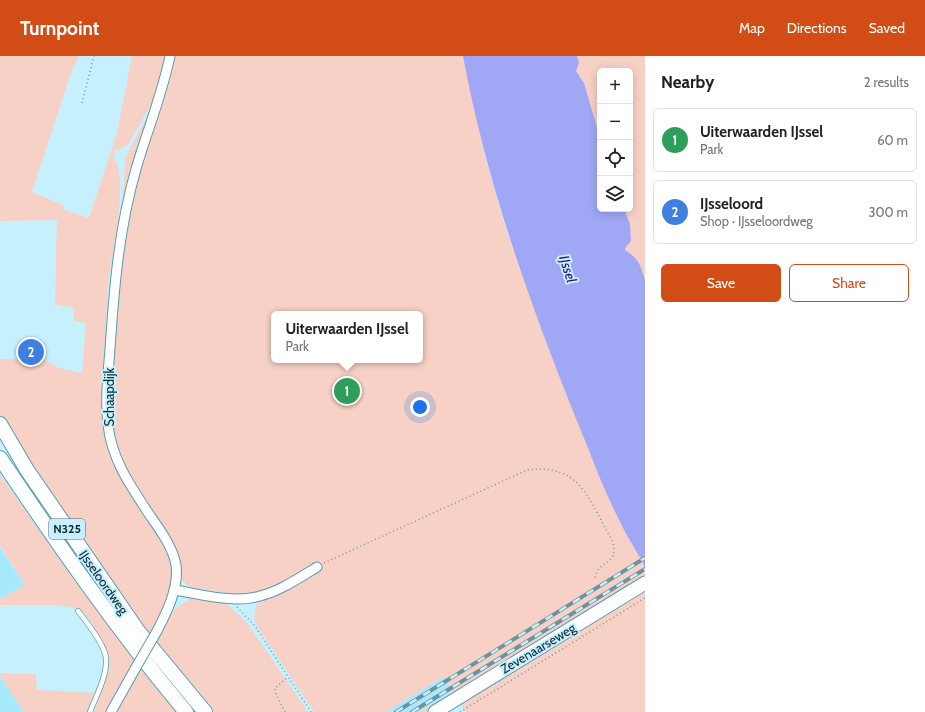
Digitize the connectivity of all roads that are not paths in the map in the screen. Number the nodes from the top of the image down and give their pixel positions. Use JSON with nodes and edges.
{"nodes":[{"id":1,"x":170,"y":56,"type":"edge"},
{"id":2,"x":0,"y":424,"type":"edge"},
{"id":3,"x":2,"y":464,"type":"edge"},
{"id":4,"x":318,"y":567,"type":"road end"},
{"id":5,"x":644,"y":589,"type":"edge"},
{"id":6,"x":174,"y":590,"type":"junction"},
{"id":7,"x":78,"y":611,"type":"dead end"},
{"id":8,"x":90,"y":712,"type":"edge"},
{"id":9,"x":111,"y":712,"type":"edge"},
{"id":10,"x":186,"y":712,"type":"edge"},
{"id":11,"x":205,"y":712,"type":"edge"},
{"id":12,"x":435,"y":712,"type":"edge"}],
"edges":[{"from":1,"to":6,"type":"street","name":"Schaapdijk"},
{"from":2,"to":11,"type":"highway","name":"IJsseloordweg","number":"N325"},
{"from":3,"to":10,"type":"highway","name":"IJsseloordweg","number":"N325"},
{"from":4,"to":6,"type":"street"},
{"from":5,"to":12,"type":"main road","name":"Zevenaarseweg"},
{"from":6,"to":9,"type":"street","name":"Schaapdijk","bridge":true},
{"from":7,"to":8,"type":"lane"}]}
